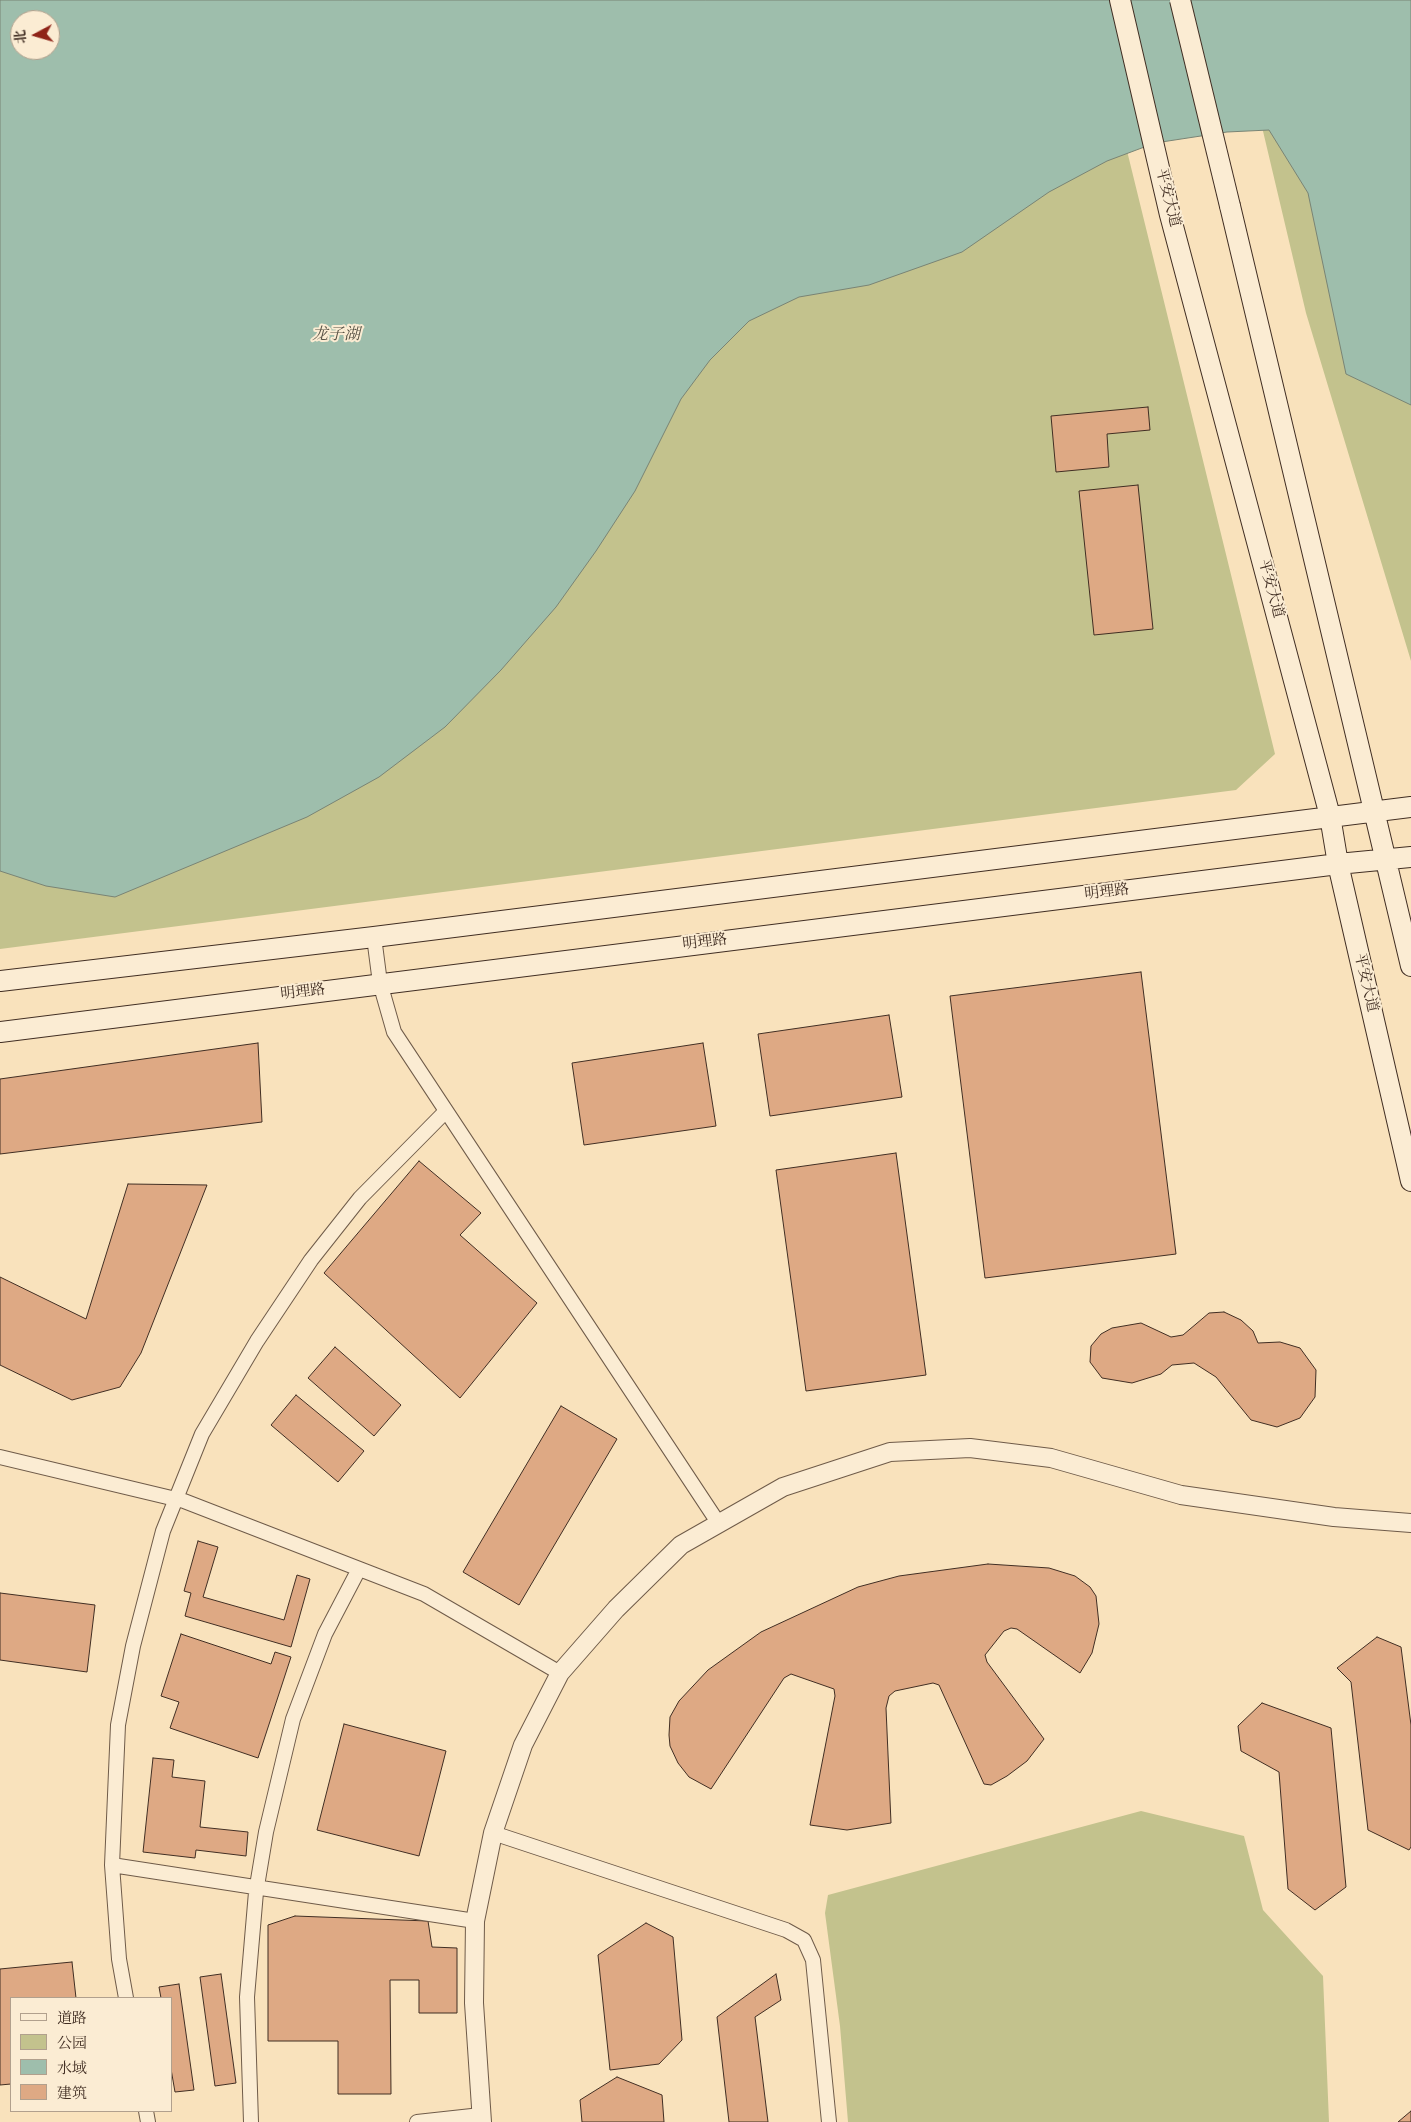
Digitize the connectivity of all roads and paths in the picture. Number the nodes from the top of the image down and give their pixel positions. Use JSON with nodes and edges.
{"nodes":[{"id":1,"x":1120,"y":0,"type":"edge"},
{"id":2,"x":1180,"y":0,"type":"edge"},
{"id":3,"x":1411,"y":806,"type":"edge"},
{"id":4,"x":1374,"y":810,"type":"junction"},
{"id":5,"x":1330,"y":816,"type":"junction"},
{"id":6,"x":1411,"y":857,"type":"edge"},
{"id":7,"x":1386,"y":860,"type":"junction"},
{"id":8,"x":1338,"y":864,"type":"junction"},
{"id":9,"x":374,"y":937,"type":"junction"},
{"id":10,"x":1411,"y":966,"type":"edge"},
{"id":11,"x":0,"y":981,"type":"edge"},
{"id":12,"x":380,"y":983,"type":"junction"},
{"id":13,"x":0,"y":1032,"type":"edge"},
{"id":14,"x":446,"y":1111,"type":"junction"},
{"id":15,"x":1411,"y":1181,"type":"edge"},
{"id":16,"x":0,"y":1457,"type":"edge"},
{"id":17,"x":176,"y":1500,"type":"junction"},
{"id":18,"x":1411,"y":1523,"type":"edge"},
{"id":19,"x":719,"y":1524,"type":"junction"},
{"id":20,"x":360,"y":1569,"type":"junction"},
{"id":21,"x":560,"y":1673,"type":"junction"},
{"id":22,"x":493,"y":1833,"type":"junction"},
{"id":23,"x":112,"y":1865,"type":"junction"},
{"id":24,"x":257,"y":1888,"type":"junction"},
{"id":25,"x":475,"y":1921,"type":"junction"},
{"id":26,"x":126,"y":1997,"type":"edge"},
{"id":27,"x":481,"y":2119,"type":"edge"},
{"id":28,"x":251,"y":2122,"type":"edge"},
{"id":29,"x":417,"y":2122,"type":"edge"},
{"id":30,"x":829,"y":2122,"type":"edge"}],
"edges":[{"from":1,"to":5,"type":"main road","name":"平安大道"},
{"from":2,"to":4,"type":"main road","bridge":true},
{"from":3,"to":4,"type":"main road"},
{"from":4,"to":5,"type":"main road"},
{"from":4,"to":7,"type":"main road"},
{"from":5,"to":8,"type":"main road","name":"平安大道"},
{"from":5,"to":9,"type":"main road"},
{"from":6,"to":7,"type":"main road","name":"明理路"},
{"from":7,"to":8,"type":"main road","name":"明理路"},
{"from":7,"to":10,"type":"main road"},
{"from":8,"to":12,"type":"main road","name":"明理路"},
{"from":8,"to":15,"type":"main road","name":"平安大道"},
{"from":9,"to":11,"type":"main road"},
{"from":9,"to":12,"type":"street"},
{"from":12,"to":13,"type":"main road","name":"明理路"},
{"from":12,"to":14,"type":"street"},
{"from":14,"to":17,"type":"street"},
{"from":14,"to":19,"type":"street"},
{"from":16,"to":17,"type":"street"},
{"from":17,"to":20,"type":"street"},
{"from":17,"to":23,"type":"street"},
{"from":18,"to":19,"type":"street"},
{"from":19,"to":21,"type":"street"},
{"from":20,"to":21,"type":"street"},
{"from":20,"to":24,"type":"street"},
{"from":21,"to":22,"type":"street"},
{"from":22,"to":25,"type":"street"},
{"from":22,"to":30,"type":"street"},
{"from":23,"to":24,"type":"street"},
{"from":23,"to":26,"type":"street"},
{"from":24,"to":25,"type":"street"},
{"from":24,"to":28,"type":"street"},
{"from":25,"to":27,"type":"street"},
{"from":27,"to":29,"type":"street"}]}
